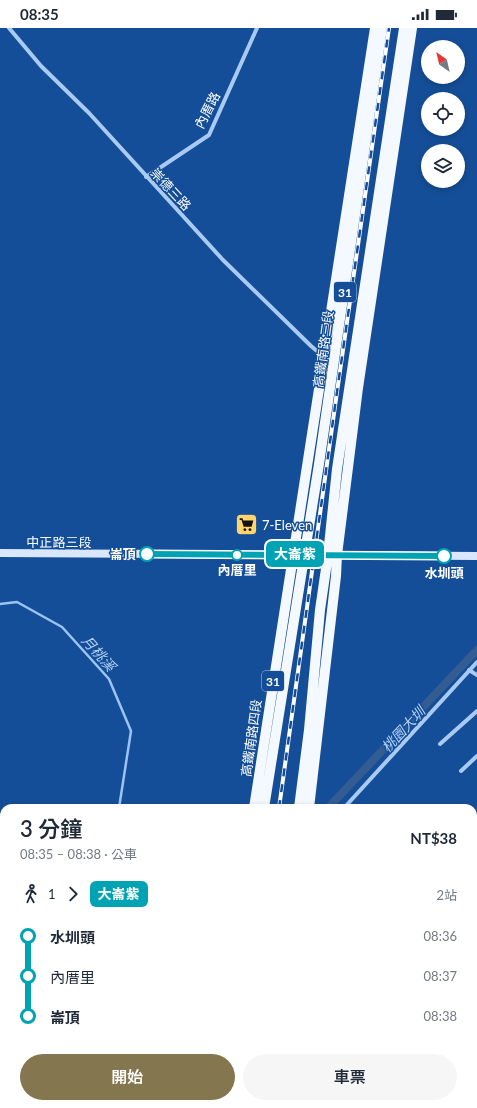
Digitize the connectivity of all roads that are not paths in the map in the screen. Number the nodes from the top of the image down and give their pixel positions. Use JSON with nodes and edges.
{"nodes":[{"id":1,"x":9,"y":28,"type":"edge"},
{"id":2,"x":257,"y":28,"type":"edge"},
{"id":3,"x":375,"y":28,"type":"edge"},
{"id":4,"x":382,"y":28,"type":"edge"},
{"id":5,"x":404,"y":28,"type":"edge"},
{"id":6,"x":412,"y":28,"type":"edge"},
{"id":7,"x":354,"y":161,"type":"junction"},
{"id":8,"x":146,"y":177,"type":"junction"},
{"id":9,"x":358,"y":192,"type":"junction"},
{"id":10,"x":324,"y":357,"type":"junction"},
{"id":11,"x":0,"y":553,"type":"edge"},
{"id":12,"x":294,"y":554,"type":"junction"},
{"id":13,"x":305,"y":555,"type":"junction"},
{"id":14,"x":333,"y":555,"type":"junction"},
{"id":15,"x":477,"y":556,"type":"edge"},
{"id":16,"x":477,"y":662,"type":"edge"},
{"id":17,"x":470,"y":670,"type":"junction"},
{"id":18,"x":477,"y":675,"type":"edge"},
{"id":19,"x":477,"y":711,"type":"edge"},
{"id":20,"x":440,"y":744,"type":"dead end"},
{"id":21,"x":477,"y":756,"type":"edge"},
{"id":22,"x":461,"y":771,"type":"dead end"},
{"id":23,"x":255,"y":804,"type":"edge"},
{"id":24,"x":265,"y":804,"type":"edge"},
{"id":25,"x":300,"y":804,"type":"edge"},
{"id":26,"x":309,"y":804,"type":"edge"},
{"id":27,"x":348,"y":804,"type":"edge"}],
"edges":[{"from":1,"to":8,"type":"street","name":"崇德三路"},
{"from":2,"to":8,"type":"street","name":"內厝路"},
{"from":3,"to":7,"type":"main road","name":"高鐵南路三段","number":"31"},
{"from":4,"to":9,"type":"main road","name":"高鐵南路三段","number":"31"},
{"from":5,"to":14,"type":"main road","number":"31"},
{"from":6,"to":14,"type":"main road","number":"31"},
{"from":7,"to":9,"type":"main road"},
{"from":7,"to":10,"type":"main road","name":"高鐵南路三段","number":"31"},
{"from":8,"to":10,"type":"street","name":"崇德三路"},
{"from":9,"to":13,"type":"main road","name":"高鐵南路三段","number":"31"},
{"from":10,"to":12,"type":"main road","name":"高鐵南路三段","number":"31"},
{"from":11,"to":12,"type":"main road","name":"中正路三段"},
{"from":12,"to":13,"type":"main road","name":"中正路三段"},
{"from":12,"to":23,"type":"main road","name":"高鐵南路四段","number":"31"},
{"from":13,"to":14,"type":"main road","name":"中正路三段"},
{"from":13,"to":24,"type":"main road","name":"高鐵南路四段","number":"31"},
{"from":14,"to":15,"type":"main road","name":"中正路三段"},
{"from":14,"to":25,"type":"main road","number":"31"},
{"from":14,"to":26,"type":"main road","number":"31"},
{"from":16,"to":17,"type":"street"},
{"from":17,"to":18,"type":"street"},
{"from":17,"to":27,"type":"street"},
{"from":19,"to":20,"type":"street"},
{"from":21,"to":22,"type":"street"}]}
